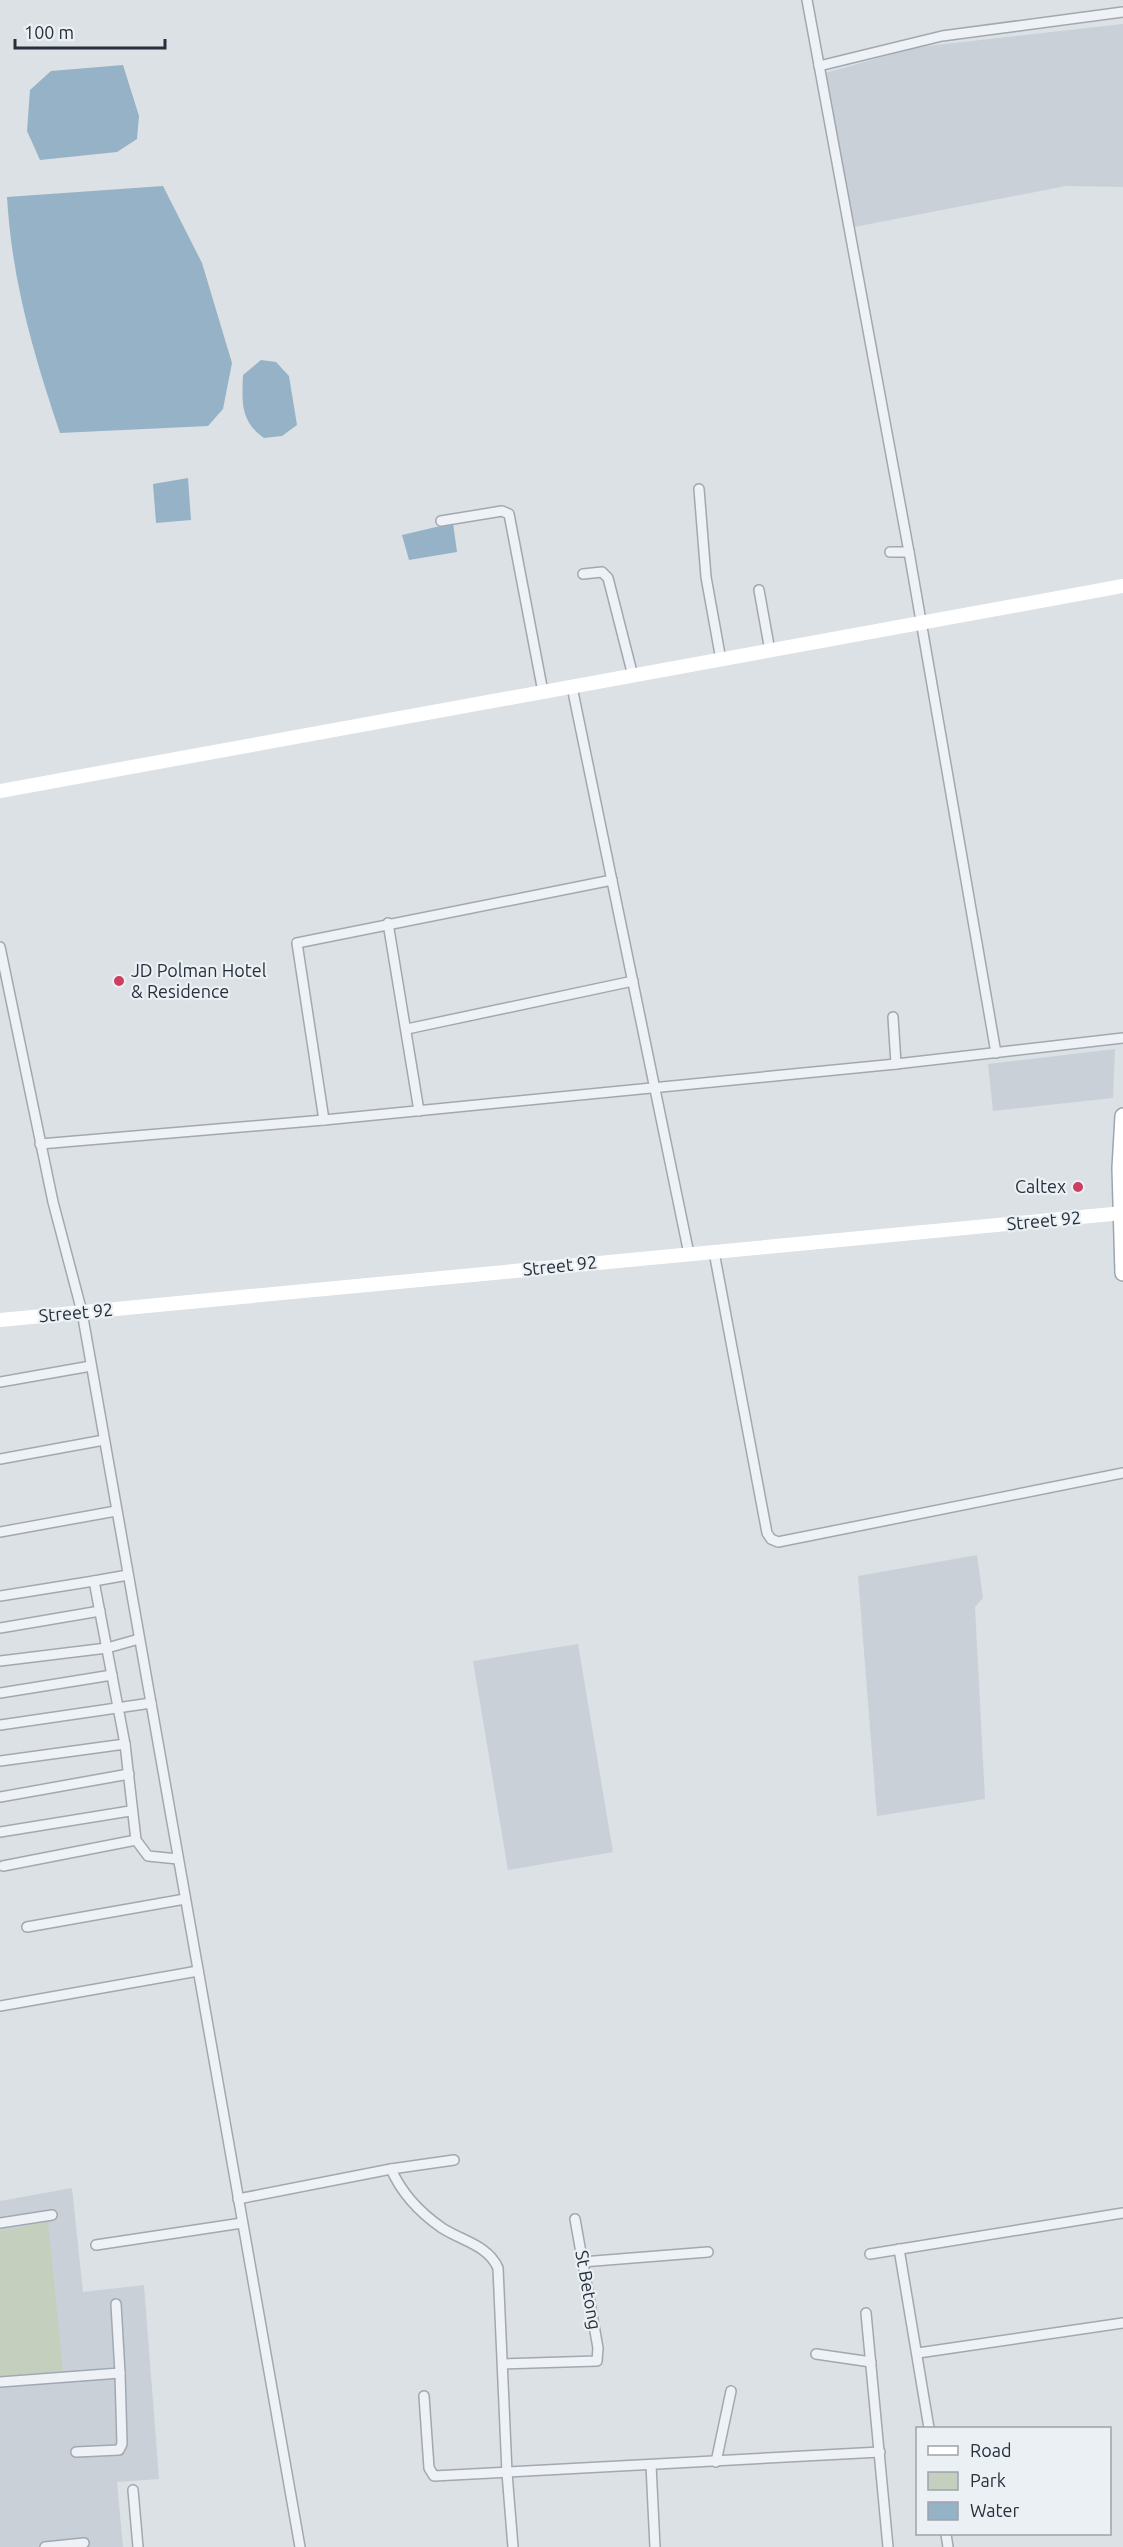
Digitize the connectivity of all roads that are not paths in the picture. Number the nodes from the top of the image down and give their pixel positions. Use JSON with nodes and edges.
{"nodes":[{"id":1,"x":807,"y":0,"type":"edge"},
{"id":2,"x":1123,"y":12,"type":"edge"},
{"id":3,"x":819,"y":66,"type":"junction"},
{"id":4,"x":699,"y":489,"type":"dead end"},
{"id":5,"x":441,"y":521,"type":"dead end"},
{"id":6,"x":890,"y":552,"type":"dead end"},
{"id":7,"x":909,"y":552,"type":"junction"},
{"id":8,"x":583,"y":574,"type":"dead end"},
{"id":9,"x":1123,"y":586,"type":"edge"},
{"id":10,"x":759,"y":590,"type":"dead end"},
{"id":11,"x":920,"y":623,"type":"junction"},
{"id":12,"x":770,"y":651,"type":"junction"},
{"id":13,"x":721,"y":660,"type":"junction"},
{"id":14,"x":633,"y":676,"type":"junction"},
{"id":15,"x":572,"y":687,"type":"junction"},
{"id":16,"x":543,"y":692,"type":"junction"},
{"id":17,"x":0,"y":791,"type":"edge"},
{"id":18,"x":612,"y":880,"type":"junction"},
{"id":19,"x":387,"y":923,"type":"junction"},
{"id":20,"x":0,"y":947,"type":"edge"},
{"id":21,"x":633,"y":981,"type":"junction"},
{"id":22,"x":893,"y":1017,"type":"dead end"},
{"id":23,"x":407,"y":1029,"type":"junction"},
{"id":24,"x":1123,"y":1038,"type":"edge"},
{"id":25,"x":996,"y":1053,"type":"junction"},
{"id":26,"x":896,"y":1064,"type":"junction"},
{"id":27,"x":654,"y":1086,"type":"junction"},
{"id":28,"x":419,"y":1111,"type":"junction"},
{"id":29,"x":1123,"y":1116,"type":"edge"},
{"id":30,"x":324,"y":1120,"type":"junction"},
{"id":31,"x":40,"y":1144,"type":"junction"},
{"id":32,"x":1122,"y":1213,"type":"edge"},
{"id":33,"x":714,"y":1252,"type":"junction"},
{"id":34,"x":688,"y":1254,"type":"junction"},
{"id":35,"x":1123,"y":1273,"type":"edge"},
{"id":36,"x":82,"y":1312,"type":"junction"},
{"id":37,"x":0,"y":1320,"type":"edge"},
{"id":38,"x":91,"y":1366,"type":"junction"},
{"id":39,"x":0,"y":1382,"type":"edge"},
{"id":40,"x":104,"y":1440,"type":"junction"},
{"id":41,"x":0,"y":1459,"type":"edge"},
{"id":42,"x":1123,"y":1473,"type":"edge"},
{"id":43,"x":116,"y":1511,"type":"junction"},
{"id":44,"x":0,"y":1532,"type":"edge"},
{"id":45,"x":128,"y":1575,"type":"junction"},
{"id":46,"x":94,"y":1581,"type":"junction"},
{"id":47,"x":0,"y":1596,"type":"edge"},
{"id":48,"x":100,"y":1611,"type":"junction"},
{"id":49,"x":0,"y":1628,"type":"edge"},
{"id":50,"x":139,"y":1639,"type":"junction"},
{"id":51,"x":107,"y":1648,"type":"junction"},
{"id":52,"x":0,"y":1661,"type":"edge"},
{"id":53,"x":112,"y":1675,"type":"junction"},
{"id":54,"x":0,"y":1693,"type":"edge"},
{"id":55,"x":150,"y":1703,"type":"junction"},
{"id":56,"x":118,"y":1709,"type":"junction"},
{"id":57,"x":0,"y":1725,"type":"edge"},
{"id":58,"x":125,"y":1744,"type":"junction"},
{"id":59,"x":0,"y":1761,"type":"edge"},
{"id":60,"x":129,"y":1774,"type":"junction"},
{"id":61,"x":0,"y":1797,"type":"edge"},
{"id":62,"x":130,"y":1811,"type":"junction"},
{"id":63,"x":0,"y":1833,"type":"edge"},
{"id":64,"x":136,"y":1840,"type":"junction"},
{"id":65,"x":178,"y":1859,"type":"junction"},
{"id":66,"x":3,"y":1866,"type":"dead end"},
{"id":67,"x":185,"y":1899,"type":"junction"},
{"id":68,"x":27,"y":1927,"type":"dead end"},
{"id":69,"x":198,"y":1971,"type":"junction"},
{"id":70,"x":0,"y":2006,"type":"edge"},
{"id":71,"x":454,"y":2160,"type":"dead end"},
{"id":72,"x":391,"y":2169,"type":"junction"},
{"id":73,"x":238,"y":2199,"type":"junction"},
{"id":74,"x":1123,"y":2213,"type":"edge"},
{"id":75,"x":52,"y":2215,"type":"dead end"},
{"id":76,"x":575,"y":2219,"type":"dead end"},
{"id":77,"x":0,"y":2223,"type":"edge"},
{"id":78,"x":243,"y":2223,"type":"junction"},
{"id":79,"x":96,"y":2244,"type":"dead end"},
{"id":80,"x":899,"y":2249,"type":"junction"},
{"id":81,"x":708,"y":2252,"type":"dead end"},
{"id":82,"x":870,"y":2254,"type":"dead end"},
{"id":83,"x":582,"y":2262,"type":"junction"},
{"id":84,"x":116,"y":2304,"type":"dead end"},
{"id":85,"x":866,"y":2313,"type":"dead end"},
{"id":86,"x":1123,"y":2323,"type":"edge"},
{"id":87,"x":918,"y":2353,"type":"junction"},
{"id":88,"x":816,"y":2354,"type":"dead end"},
{"id":89,"x":871,"y":2362,"type":"junction"},
{"id":90,"x":503,"y":2364,"type":"junction"},
{"id":91,"x":120,"y":2373,"type":"junction"},
{"id":92,"x":0,"y":2382,"type":"edge"},
{"id":93,"x":731,"y":2391,"type":"dead end"},
{"id":94,"x":424,"y":2396,"type":"dead end"},
{"id":95,"x":929,"y":2427,"type":"edge"},
{"id":96,"x":76,"y":2452,"type":"dead end"},
{"id":97,"x":880,"y":2452,"type":"junction"},
{"id":98,"x":716,"y":2462,"type":"junction"},
{"id":99,"x":651,"y":2465,"type":"junction"},
{"id":100,"x":507,"y":2473,"type":"junction"},
{"id":101,"x":133,"y":2490,"type":"dead end"},
{"id":102,"x":84,"y":2543,"type":"dead end"},
{"id":103,"x":45,"y":2547,"type":"edge"},
{"id":104,"x":138,"y":2547,"type":"edge"},
{"id":105,"x":300,"y":2547,"type":"edge"},
{"id":106,"x":513,"y":2547,"type":"edge"},
{"id":107,"x":655,"y":2547,"type":"edge"},
{"id":108,"x":888,"y":2547,"type":"edge"}],
"edges":[{"from":1,"to":3,"type":"street"},
{"from":2,"to":3,"type":"street"},
{"from":3,"to":7,"type":"street"},
{"from":4,"to":13,"type":"street"},
{"from":5,"to":16,"type":"street"},
{"from":6,"to":7,"type":"street"},
{"from":7,"to":11,"type":"street"},
{"from":8,"to":14,"type":"street"},
{"from":9,"to":11,"type":"street"},
{"from":10,"to":12,"type":"street"},
{"from":11,"to":12,"type":"street"},
{"from":11,"to":25,"type":"street"},
{"from":12,"to":13,"type":"street"},
{"from":13,"to":14,"type":"street"},
{"from":14,"to":15,"type":"street"},
{"from":15,"to":16,"type":"street"},
{"from":15,"to":18,"type":"street"},
{"from":16,"to":17,"type":"street"},
{"from":18,"to":19,"type":"street"},
{"from":18,"to":21,"type":"street"},
{"from":19,"to":23,"type":"street"},
{"from":19,"to":30,"type":"street"},
{"from":20,"to":31,"type":"street"},
{"from":21,"to":23,"type":"street"},
{"from":21,"to":27,"type":"street"},
{"from":22,"to":26,"type":"street"},
{"from":23,"to":28,"type":"street"},
{"from":24,"to":25,"type":"street"},
{"from":25,"to":26,"type":"street"},
{"from":26,"to":27,"type":"street"},
{"from":27,"to":28,"type":"street"},
{"from":27,"to":34,"type":"street"},
{"from":28,"to":30,"type":"street"},
{"from":29,"to":32,"type":"main road"},
{"from":30,"to":31,"type":"street"},
{"from":31,"to":36,"type":"street"},
{"from":32,"to":33,"type":"street","name":"Street 92"},
{"from":32,"to":35,"type":"main road"},
{"from":33,"to":34,"type":"street","name":"Street 92"},
{"from":33,"to":42,"type":"street"},
{"from":34,"to":36,"type":"street","name":"Street 92"},
{"from":36,"to":37,"type":"street","name":"Street 92"},
{"from":36,"to":38,"type":"street"},
{"from":38,"to":39,"type":"street"},
{"from":38,"to":40,"type":"street"},
{"from":40,"to":41,"type":"street"},
{"from":40,"to":43,"type":"street"},
{"from":43,"to":44,"type":"street"},
{"from":43,"to":45,"type":"street"},
{"from":45,"to":46,"type":"street"},
{"from":45,"to":50,"type":"street"},
{"from":46,"to":47,"type":"street"},
{"from":46,"to":48,"type":"street"},
{"from":48,"to":49,"type":"street"},
{"from":48,"to":51,"type":"street"},
{"from":50,"to":51,"type":"street"},
{"from":50,"to":55,"type":"street"},
{"from":51,"to":52,"type":"street"},
{"from":51,"to":53,"type":"street"},
{"from":53,"to":54,"type":"street"},
{"from":53,"to":56,"type":"street"},
{"from":55,"to":56,"type":"street"},
{"from":55,"to":65,"type":"street"},
{"from":56,"to":57,"type":"street"},
{"from":56,"to":58,"type":"street"},
{"from":58,"to":59,"type":"street"},
{"from":58,"to":60,"type":"street"},
{"from":60,"to":61,"type":"street"},
{"from":60,"to":62,"type":"street"},
{"from":62,"to":63,"type":"street"},
{"from":62,"to":64,"type":"street"},
{"from":64,"to":65,"type":"street"},
{"from":64,"to":66,"type":"street"},
{"from":65,"to":67,"type":"street"},
{"from":67,"to":68,"type":"street"},
{"from":67,"to":69,"type":"street"},
{"from":69,"to":70,"type":"street"},
{"from":69,"to":73,"type":"street"},
{"from":71,"to":72,"type":"street"},
{"from":72,"to":73,"type":"street"},
{"from":72,"to":90,"type":"street"},
{"from":73,"to":78,"type":"street"},
{"from":74,"to":80,"type":"street"},
{"from":75,"to":77,"type":"street"},
{"from":76,"to":83,"type":"street","name":"St Betong"},
{"from":78,"to":79,"type":"street"},
{"from":78,"to":105,"type":"street"},
{"from":80,"to":82,"type":"street"},
{"from":80,"to":87,"type":"street"},
{"from":81,"to":83,"type":"street"},
{"from":83,"to":90,"type":"street","name":"St Betong"},
{"from":84,"to":91,"type":"street"},
{"from":85,"to":89,"type":"street"},
{"from":86,"to":87,"type":"street"},
{"from":87,"to":95,"type":"street"},
{"from":88,"to":89,"type":"street"},
{"from":89,"to":97,"type":"street"},
{"from":90,"to":100,"type":"street"},
{"from":91,"to":92,"type":"street"},
{"from":91,"to":96,"type":"street"},
{"from":93,"to":98,"type":"street"},
{"from":94,"to":100,"type":"street"},
{"from":97,"to":98,"type":"street"},
{"from":97,"to":108,"type":"street"},
{"from":98,"to":99,"type":"street"},
{"from":99,"to":100,"type":"street"},
{"from":99,"to":107,"type":"street"},
{"from":100,"to":106,"type":"street"},
{"from":101,"to":104,"type":"street"},
{"from":102,"to":103,"type":"street"}]}
